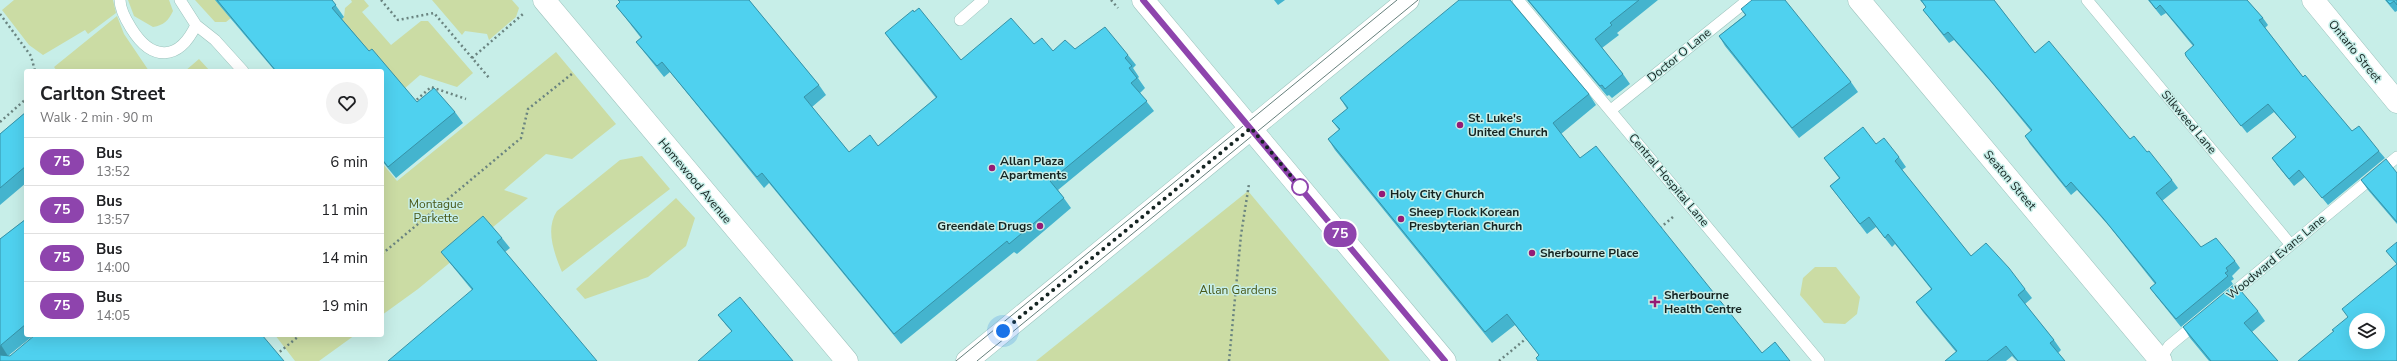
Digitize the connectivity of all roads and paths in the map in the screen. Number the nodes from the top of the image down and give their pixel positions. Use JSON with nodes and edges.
{"nodes":[{"id":1,"x":120,"y":0,"type":"edge"},
{"id":2,"x":180,"y":0,"type":"edge"},
{"id":3,"x":381,"y":0,"type":"edge"},
{"id":4,"x":544,"y":0,"type":"edge"},
{"id":5,"x":983,"y":0,"type":"edge"},
{"id":6,"x":1143,"y":0,"type":"edge"},
{"id":7,"x":1408,"y":0,"type":"edge"},
{"id":8,"x":1518,"y":0,"type":"edge"},
{"id":9,"x":1748,"y":0,"type":"edge"},
{"id":10,"x":1859,"y":0,"type":"edge"},
{"id":11,"x":2087,"y":0,"type":"edge"},
{"id":12,"x":2313,"y":0,"type":"edge"},
{"id":13,"x":526,"y":12,"type":"dead end"},
{"id":14,"x":0,"y":14,"type":"edge"},
{"id":15,"x":960,"y":20,"type":"dead end"},
{"id":16,"x":196,"y":24,"type":"junction"},
{"id":17,"x":472,"y":58,"type":"junction"},
{"id":18,"x":34,"y":69,"type":"edge"},
{"id":19,"x":241,"y":69,"type":"edge"},
{"id":20,"x":575,"y":71,"type":"dead end"},
{"id":21,"x":490,"y":78,"type":"dead end"},
{"id":22,"x":466,"y":99,"type":"dead end"},
{"id":23,"x":24,"y":101,"type":"edge"},
{"id":24,"x":2397,"y":102,"type":"edge"},
{"id":25,"x":415,"y":109,"type":"edge"},
{"id":26,"x":1611,"y":110,"type":"junction"},
{"id":27,"x":0,"y":122,"type":"edge"},
{"id":28,"x":1251,"y":128,"type":"junction"},
{"id":29,"x":2397,"y":157,"type":"edge"},
{"id":30,"x":1249,"y":184,"type":"dead end"},
{"id":31,"x":1689,"y":204,"type":"junction"},
{"id":32,"x":1658,"y":229,"type":"edge"},
{"id":33,"x":2290,"y":244,"type":"junction"},
{"id":34,"x":384,"y":252,"type":"edge"},
{"id":35,"x":2218,"y":306,"type":"edge"},
{"id":36,"x":2206,"y":316,"type":"edge"},
{"id":37,"x":1530,"y":336,"type":"edge"},
{"id":38,"x":298,"y":337,"type":"edge"},
{"id":39,"x":274,"y":356,"type":"edge"},
{"id":40,"x":847,"y":361,"type":"edge"},
{"id":41,"x":967,"y":361,"type":"edge"},
{"id":42,"x":1229,"y":361,"type":"edge"},
{"id":43,"x":1445,"y":361,"type":"edge"},
{"id":44,"x":1499,"y":361,"type":"edge"},
{"id":45,"x":1819,"y":361,"type":"edge"},
{"id":46,"x":2160,"y":361,"type":"edge"}],
"edges":[{"from":1,"to":16,"type":"lane"},
{"from":2,"to":16,"type":"lane"},
{"from":3,"to":17,"type":"path"},
{"from":4,"to":40,"type":"street","name":"Homewood Avenue"},
{"from":5,"to":15,"type":"lane"},
{"from":6,"to":28,"type":"street"},
{"from":7,"to":28,"type":"street"},
{"from":8,"to":26,"type":"lane","name":"Central Hospital Lane"},
{"from":9,"to":26,"type":"lane","name":"Doctor O Lane"},
{"from":10,"to":46,"type":"street","name":"Seaton Street"},
{"from":11,"to":33,"type":"lane","name":"Silkweed Lane"},
{"from":12,"to":24,"type":"street","name":"Ontario Street"},
{"from":13,"to":17,"type":"path"},
{"from":14,"to":18,"type":"path"},
{"from":16,"to":19,"type":"lane"},
{"from":17,"to":21,"type":"path"},
{"from":20,"to":34,"type":"path"},
{"from":22,"to":25,"type":"path"},
{"from":23,"to":27,"type":"path"},
{"from":26,"to":31,"type":"lane","name":"Central Hospital Lane"},
{"from":28,"to":41,"type":"street"},
{"from":28,"to":43,"type":"street"},
{"from":29,"to":33,"type":"lane","name":"Woodward Evans Lane"},
{"from":30,"to":42,"type":"path"},
{"from":31,"to":32,"type":"path"},
{"from":31,"to":45,"type":"lane","name":"Central Hospital Lane"},
{"from":33,"to":35,"type":"lane","name":"Woodward Evans Lane"},
{"from":36,"to":46,"type":"lane"},
{"from":37,"to":44,"type":"path"},
{"from":38,"to":39,"type":"path"}]}
